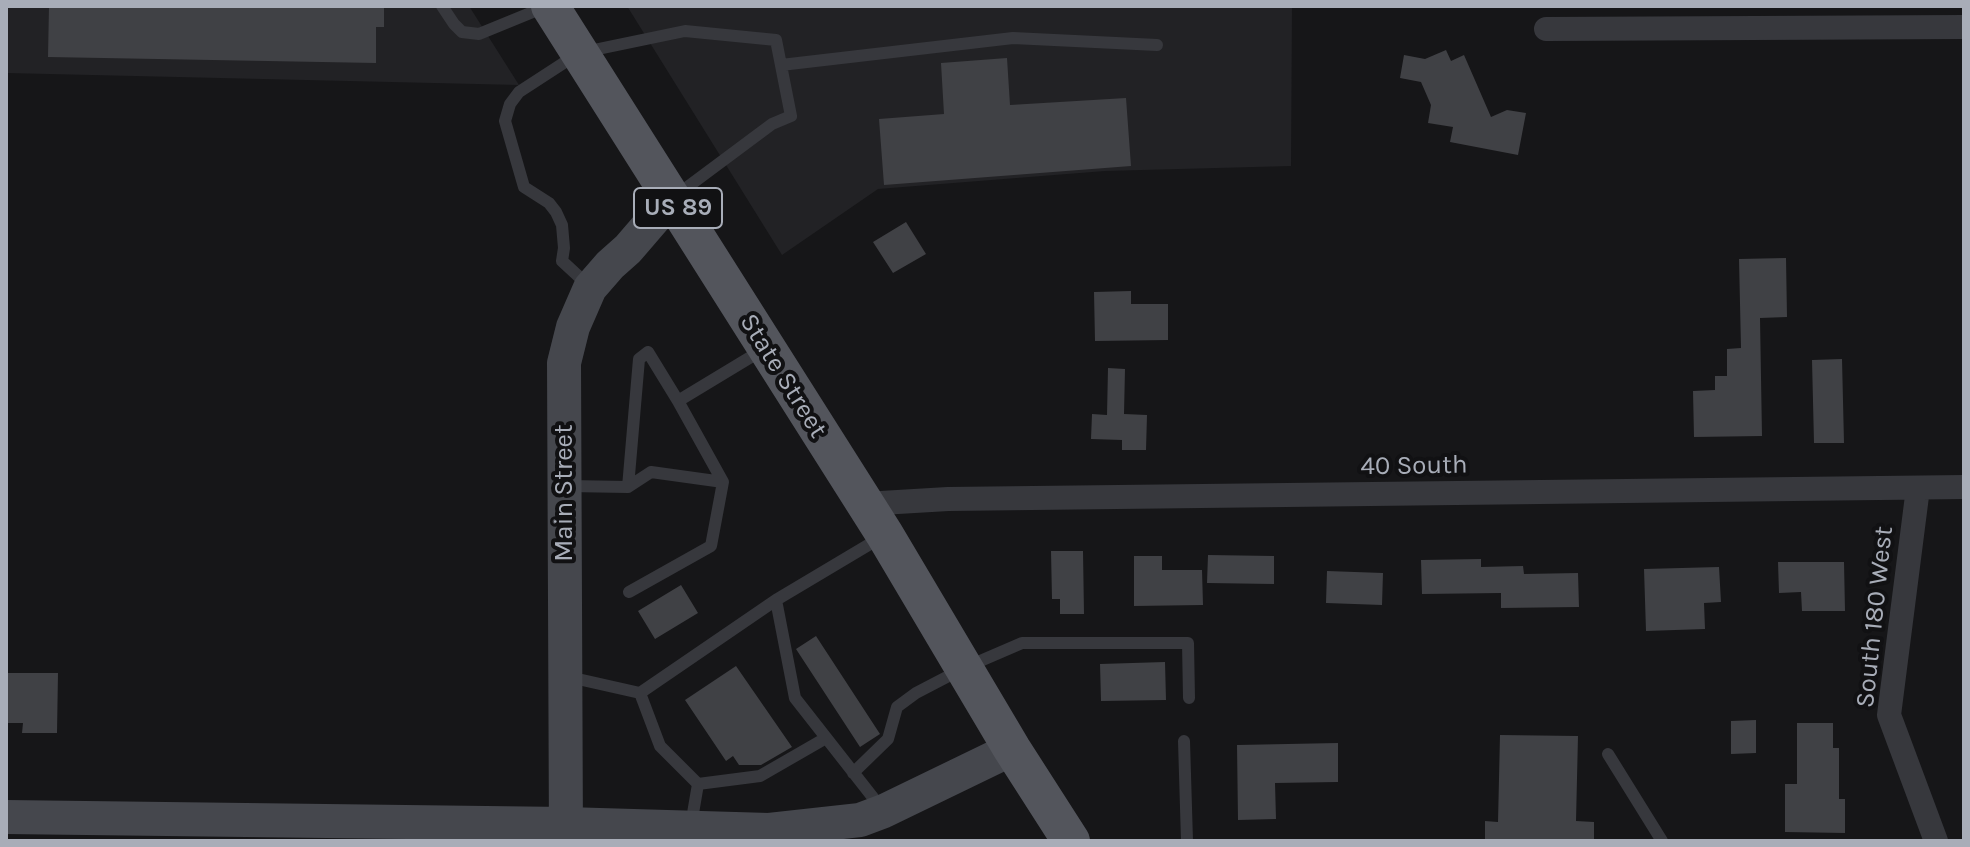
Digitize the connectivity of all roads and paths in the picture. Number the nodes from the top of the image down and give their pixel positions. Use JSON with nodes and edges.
{"nodes":[{"id":1,"x":442,"y":6,"type":"edge"},
{"id":2,"x":549,"y":6,"type":"edge"},
{"id":3,"x":1964,"y":27,"type":"edge"},
{"id":4,"x":1546,"y":29,"type":"dead end"},
{"id":5,"x":1157,"y":45,"type":"dead end"},
{"id":6,"x":579,"y":53,"type":"junction"},
{"id":7,"x":781,"y":65,"type":"junction"},
{"id":8,"x":671,"y":199,"type":"junction"},
{"id":9,"x":590,"y":288,"type":"junction"},
{"id":10,"x":766,"y":348,"type":"junction"},
{"id":11,"x":678,"y":401,"type":"junction"},
{"id":12,"x":723,"y":482,"type":"junction"},
{"id":13,"x":564,"y":486,"type":"junction"},
{"id":14,"x":628,"y":487,"type":"junction"},
{"id":15,"x":1964,"y":487,"type":"edge"},
{"id":16,"x":1918,"y":488,"type":"junction"},
{"id":17,"x":864,"y":504,"type":"junction"},
{"id":18,"x":885,"y":535,"type":"junction"},
{"id":19,"x":629,"y":592,"type":"dead end"},
{"id":20,"x":776,"y":600,"type":"junction"},
{"id":21,"x":964,"y":668,"type":"junction"},
{"id":22,"x":566,"y":676,"type":"junction"},
{"id":23,"x":640,"y":693,"type":"junction"},
{"id":24,"x":1189,"y":698,"type":"dead end"},
{"id":25,"x":826,"y":738,"type":"junction"},
{"id":26,"x":1184,"y":741,"type":"dead end"},
{"id":27,"x":1012,"y":749,"type":"junction"},
{"id":28,"x":1608,"y":754,"type":"dead end"},
{"id":29,"x":853,"y":773,"type":"junction"},
{"id":30,"x":698,"y":784,"type":"junction"},
{"id":31,"x":6,"y":817,"type":"edge"},
{"id":32,"x":869,"y":820,"type":"junction"},
{"id":33,"x":691,"y":828,"type":"junction"},
{"id":34,"x":566,"y":833,"type":"edge"},
{"id":35,"x":769,"y":835,"type":"edge"},
{"id":36,"x":1071,"y":841,"type":"edge"},
{"id":37,"x":1187,"y":841,"type":"edge"},
{"id":38,"x":1662,"y":841,"type":"edge"},
{"id":39,"x":1936,"y":841,"type":"edge"}],
"edges":[{"from":1,"to":2,"type":"lane"},
{"from":2,"to":6,"type":"main road","name":"State Street","number":"US 89"},
{"from":3,"to":4,"type":"street"},
{"from":5,"to":7,"type":"lane"},
{"from":6,"to":7,"type":"lane"},
{"from":6,"to":8,"type":"main road","name":"State Street","number":"US 89"},
{"from":6,"to":9,"type":"lane"},
{"from":7,"to":8,"type":"lane"},
{"from":8,"to":9,"type":"street","name":"Main Street"},
{"from":8,"to":10,"type":"main road","name":"State Street","number":"US 89"},
{"from":9,"to":13,"type":"street","name":"Main Street"},
{"from":10,"to":11,"type":"lane"},
{"from":10,"to":17,"type":"main road","name":"State Street","number":"US 89"},
{"from":11,"to":12,"type":"lane"},
{"from":11,"to":14,"type":"lane"},
{"from":12,"to":14,"type":"lane"},
{"from":12,"to":19,"type":"lane"},
{"from":13,"to":14,"type":"lane"},
{"from":13,"to":22,"type":"street","name":"Main Street"},
{"from":15,"to":16,"type":"street","name":"40 South"},
{"from":16,"to":17,"type":"street","name":"40 South"},
{"from":16,"to":39,"type":"street","name":"South 180 West"},
{"from":17,"to":18,"type":"main road","name":"State Street","number":"US 89"},
{"from":18,"to":20,"type":"lane"},
{"from":18,"to":21,"type":"main road","name":"State Street","number":"US 89"},
{"from":20,"to":23,"type":"lane"},
{"from":20,"to":25,"type":"lane"},
{"from":21,"to":24,"type":"lane"},
{"from":21,"to":27,"type":"main road","name":"State Street","number":"US 89"},
{"from":21,"to":29,"type":"lane"},
{"from":22,"to":23,"type":"lane"},
{"from":22,"to":34,"type":"street","name":"Main Street"},
{"from":23,"to":30,"type":"lane"},
{"from":25,"to":29,"type":"lane"},
{"from":25,"to":30,"type":"lane"},
{"from":26,"to":37,"type":"lane"},
{"from":27,"to":32,"type":"street"},
{"from":27,"to":36,"type":"main road","number":"US 89"},
{"from":28,"to":38,"type":"lane"},
{"from":29,"to":32,"type":"lane"},
{"from":30,"to":33,"type":"lane"},
{"from":31,"to":34,"type":"street"},
{"from":32,"to":35,"type":"street"},
{"from":33,"to":34,"type":"street"},
{"from":33,"to":35,"type":"street"}]}
